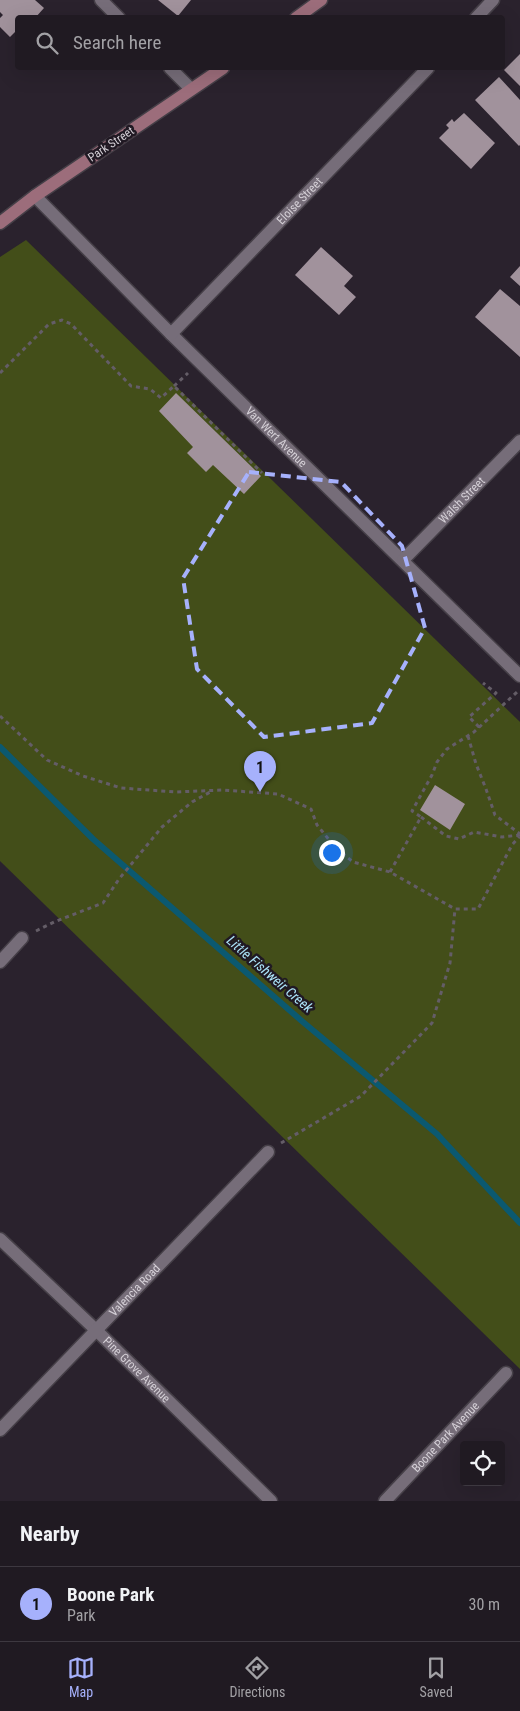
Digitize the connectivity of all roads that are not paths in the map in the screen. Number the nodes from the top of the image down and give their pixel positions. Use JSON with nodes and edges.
{"nodes":[{"id":1,"x":101,"y":0,"type":"edge"},
{"id":2,"x":321,"y":0,"type":"edge"},
{"id":3,"x":493,"y":0,"type":"edge"},
{"id":4,"x":116,"y":15,"type":"edge"},
{"id":5,"x":300,"y":15,"type":"edge"},
{"id":6,"x":479,"y":15,"type":"edge"},
{"id":7,"x":172,"y":70,"type":"edge"},
{"id":8,"x":220,"y":70,"type":"edge"},
{"id":9,"x":426,"y":70,"type":"edge"},
{"id":10,"x":191,"y":89,"type":"junction"},
{"id":11,"x":35,"y":196,"type":"junction"},
{"id":12,"x":0,"y":223,"type":"edge"},
{"id":13,"x":171,"y":334,"type":"junction"},
{"id":14,"x":520,"y":441,"type":"edge"},
{"id":15,"x":403,"y":560,"type":"junction"},
{"id":16,"x":520,"y":676,"type":"edge"},
{"id":17,"x":22,"y":938,"type":"road end"},
{"id":18,"x":0,"y":962,"type":"edge"},
{"id":19,"x":268,"y":1152,"type":"road end"},
{"id":20,"x":0,"y":1239,"type":"edge"},
{"id":21,"x":96,"y":1330,"type":"junction"},
{"id":22,"x":506,"y":1373,"type":"dead end"},
{"id":23,"x":0,"y":1430,"type":"edge"},
{"id":24,"x":271,"y":1501,"type":"edge"},
{"id":25,"x":385,"y":1501,"type":"edge"}],
"edges":[{"from":1,"to":4,"type":"street"},
{"from":2,"to":5,"type":"street"},
{"from":3,"to":6,"type":"street"},
{"from":7,"to":10,"type":"street"},
{"from":8,"to":10,"type":"street","name":"Park Street"},
{"from":9,"to":13,"type":"street","name":"Eloise Street"},
{"from":10,"to":11,"type":"street","name":"Park Street"},
{"from":11,"to":12,"type":"street","name":"Park Street"},
{"from":11,"to":13,"type":"street","name":"Van Wert Avenue"},
{"from":13,"to":15,"type":"street","name":"Van Wert Avenue"},
{"from":14,"to":15,"type":"street","name":"Walsh Street"},
{"from":15,"to":16,"type":"street","name":"Van Wert Avenue"},
{"from":17,"to":18,"type":"street"},
{"from":19,"to":21,"type":"street","name":"Valencia Road"},
{"from":20,"to":21,"type":"street","name":"Pine Grove Avenue"},
{"from":21,"to":23,"type":"street","name":"Valencia Road"},
{"from":21,"to":24,"type":"street","name":"Pine Grove Avenue"},
{"from":22,"to":25,"type":"street","name":"Boone Park Avenue"}]}
